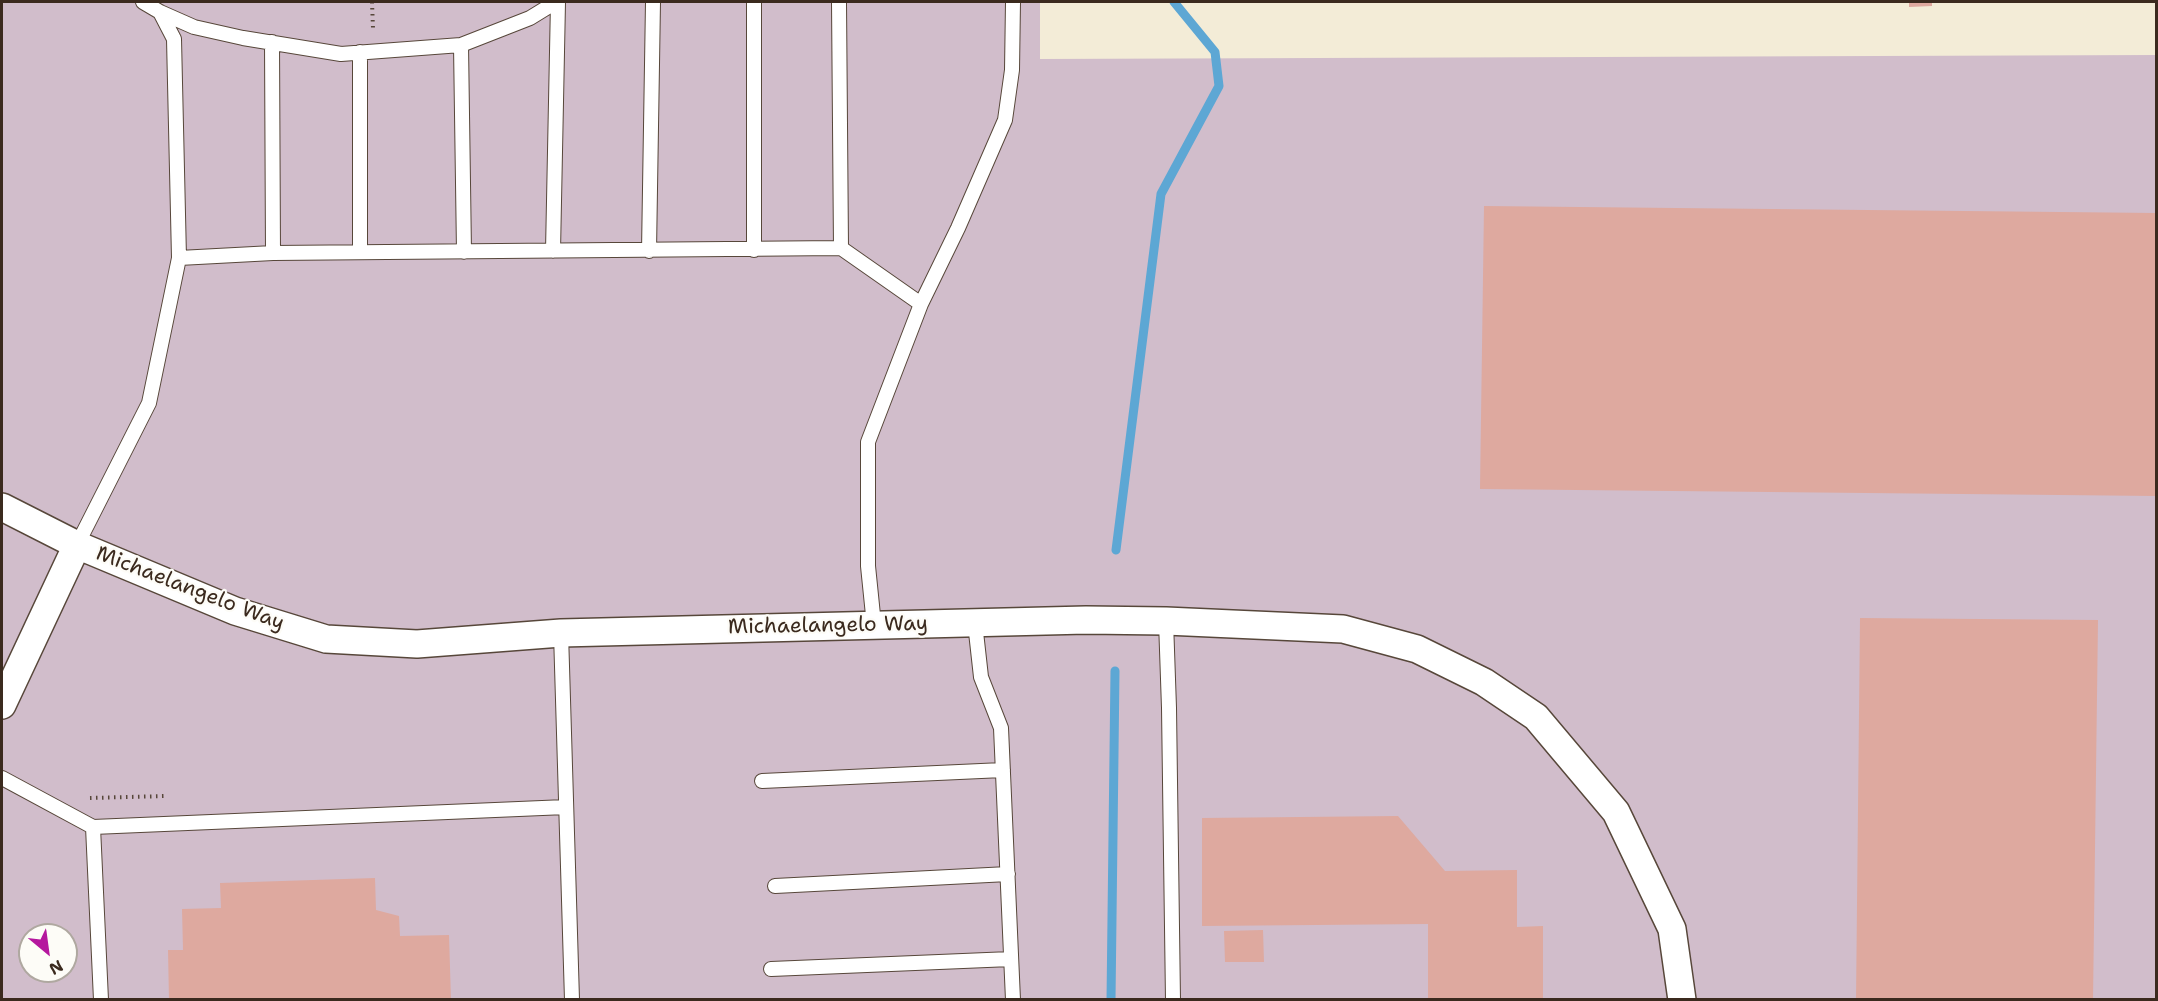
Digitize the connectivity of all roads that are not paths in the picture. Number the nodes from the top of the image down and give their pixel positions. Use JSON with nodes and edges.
{"nodes":[{"id":1,"x":144,"y":2,"type":"edge"},
{"id":2,"x":557,"y":2,"type":"edge"},
{"id":3,"x":652,"y":2,"type":"edge"},
{"id":4,"x":754,"y":2,"type":"edge"},
{"id":5,"x":839,"y":2,"type":"edge"},
{"id":6,"x":1013,"y":2,"type":"edge"},
{"id":7,"x":160,"y":12,"type":"junction"},
{"id":8,"x":272,"y":42,"type":"junction"},
{"id":9,"x":461,"y":45,"type":"junction"},
{"id":10,"x":360,"y":52,"type":"junction"},
{"id":11,"x":841,"y":248,"type":"junction"},
{"id":12,"x":754,"y":250,"type":"junction"},
{"id":13,"x":553,"y":251,"type":"junction"},
{"id":14,"x":649,"y":251,"type":"junction"},
{"id":15,"x":360,"y":252,"type":"junction"},
{"id":16,"x":464,"y":252,"type":"junction"},
{"id":17,"x":273,"y":253,"type":"junction"},
{"id":18,"x":178,"y":258,"type":"junction"},
{"id":19,"x":921,"y":304,"type":"junction"},
{"id":20,"x":2,"y":507,"type":"edge"},
{"id":21,"x":77,"y":545,"type":"junction"},
{"id":22,"x":1166,"y":621,"type":"junction"},
{"id":23,"x":975,"y":623,"type":"junction"},
{"id":24,"x":874,"y":625,"type":"junction"},
{"id":25,"x":561,"y":633,"type":"junction"},
{"id":26,"x":2,"y":705,"type":"edge"},
{"id":27,"x":1003,"y":770,"type":"junction"},
{"id":28,"x":2,"y":778,"type":"edge"},
{"id":29,"x":762,"y":781,"type":"dead end"},
{"id":30,"x":566,"y":807,"type":"junction"},
{"id":31,"x":93,"y":827,"type":"junction"},
{"id":32,"x":1008,"y":874,"type":"junction"},
{"id":33,"x":775,"y":886,"type":"dead end"},
{"id":34,"x":1011,"y":959,"type":"junction"},
{"id":35,"x":771,"y":969,"type":"dead end"},
{"id":36,"x":101,"y":999,"type":"edge"},
{"id":37,"x":572,"y":999,"type":"edge"},
{"id":38,"x":1013,"y":999,"type":"edge"},
{"id":39,"x":1173,"y":999,"type":"edge"},
{"id":40,"x":1682,"y":999,"type":"edge"}],
"edges":[{"from":1,"to":7,"type":"lane"},
{"from":2,"to":9,"type":"lane"},
{"from":2,"to":13,"type":"lane"},
{"from":3,"to":14,"type":"lane"},
{"from":4,"to":12,"type":"lane"},
{"from":5,"to":11,"type":"lane"},
{"from":6,"to":19,"type":"lane"},
{"from":7,"to":8,"type":"lane"},
{"from":7,"to":18,"type":"lane"},
{"from":8,"to":10,"type":"lane"},
{"from":8,"to":17,"type":"lane"},
{"from":9,"to":10,"type":"lane"},
{"from":9,"to":16,"type":"lane"},
{"from":10,"to":15,"type":"lane"},
{"from":11,"to":12,"type":"lane"},
{"from":11,"to":19,"type":"lane"},
{"from":12,"to":14,"type":"lane"},
{"from":13,"to":14,"type":"lane"},
{"from":13,"to":16,"type":"lane"},
{"from":15,"to":16,"type":"lane"},
{"from":15,"to":17,"type":"lane"},
{"from":17,"to":18,"type":"lane"},
{"from":18,"to":21,"type":"lane"},
{"from":19,"to":24,"type":"lane"},
{"from":20,"to":21,"type":"street","name":"Michaelangelo Way"},
{"from":21,"to":25,"type":"street","name":"Michaelangelo Way"},
{"from":21,"to":26,"type":"street"},
{"from":22,"to":23,"type":"street","name":"Michaelangelo Way"},
{"from":22,"to":39,"type":"lane"},
{"from":22,"to":40,"type":"street","name":"Michaelangelo Way"},
{"from":23,"to":24,"type":"street","name":"Michaelangelo Way"},
{"from":23,"to":27,"type":"lane"},
{"from":24,"to":25,"type":"street","name":"Michaelangelo Way"},
{"from":25,"to":30,"type":"lane"},
{"from":27,"to":29,"type":"lane"},
{"from":27,"to":32,"type":"lane"},
{"from":28,"to":31,"type":"lane"},
{"from":30,"to":31,"type":"lane"},
{"from":30,"to":37,"type":"lane"},
{"from":31,"to":36,"type":"lane"},
{"from":32,"to":33,"type":"lane"},
{"from":32,"to":34,"type":"lane"},
{"from":34,"to":35,"type":"lane"},
{"from":34,"to":38,"type":"lane"}]}
